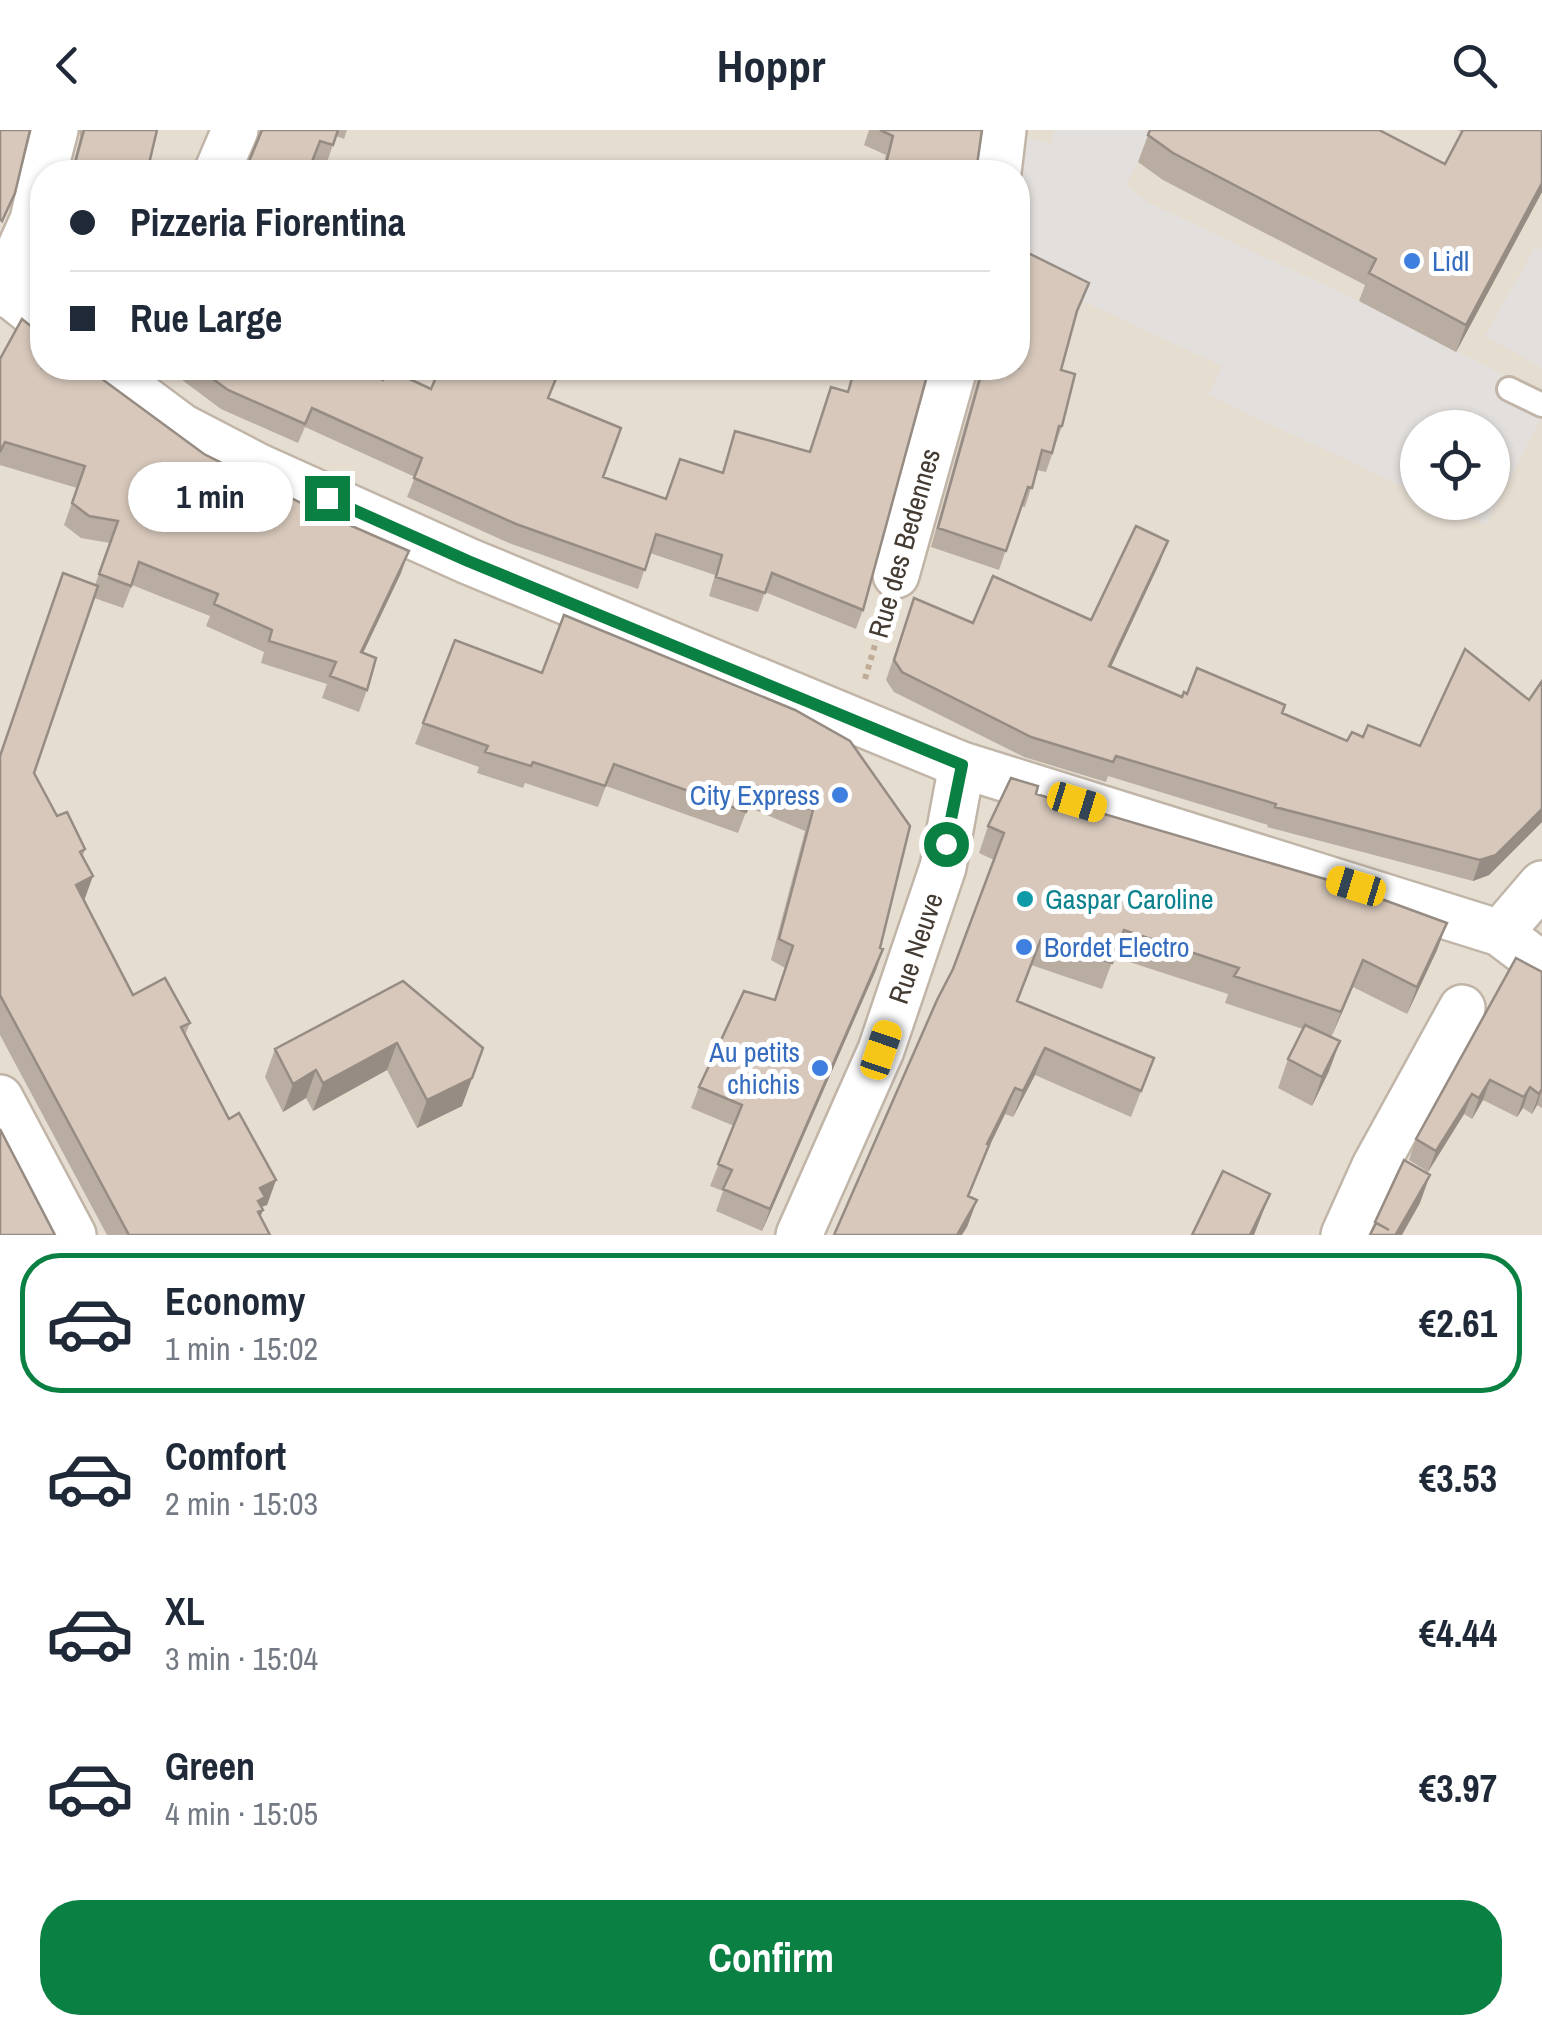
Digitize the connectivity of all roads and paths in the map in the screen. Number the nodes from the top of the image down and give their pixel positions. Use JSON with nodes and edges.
{"nodes":[{"id":1,"x":55,"y":130,"type":"edge"},
{"id":2,"x":235,"y":130,"type":"edge"},
{"id":3,"x":1003,"y":130,"type":"edge"},
{"id":4,"x":47,"y":160,"type":"edge"},
{"id":5,"x":221,"y":160,"type":"edge"},
{"id":6,"x":999,"y":160,"type":"edge"},
{"id":7,"x":30,"y":227,"type":"edge"},
{"id":8,"x":1,"y":290,"type":"edge"},
{"id":9,"x":30,"y":311,"type":"edge"},
{"id":10,"x":128,"y":380,"type":"edge"},
{"id":11,"x":951,"y":380,"type":"edge"},
{"id":12,"x":1509,"y":389,"type":"dead end"},
{"id":13,"x":1542,"y":404,"type":"edge"},
{"id":14,"x":896,"y":574,"type":"joint"},
{"id":15,"x":852,"y":718,"type":"junction"},
{"id":16,"x":962,"y":765,"type":"junction"},
{"id":17,"x":1542,"y":884,"type":"edge"},
{"id":18,"x":1500,"y":933,"type":"junction"},
{"id":19,"x":1542,"y":965,"type":"edge"},
{"id":20,"x":1462,"y":1008,"type":"dead end"},
{"id":21,"x":0,"y":1098,"type":"edge"},
{"id":22,"x":73,"y":1235,"type":"edge"},
{"id":23,"x":800,"y":1235,"type":"edge"},
{"id":24,"x":1344,"y":1235,"type":"edge"}],
"edges":[{"from":1,"to":4,"type":"street"},
{"from":2,"to":5,"type":"street"},
{"from":3,"to":6,"type":"street"},
{"from":7,"to":8,"type":"street"},
{"from":8,"to":9,"type":"street"},
{"from":10,"to":15,"type":"street"},
{"from":11,"to":14,"type":"street","name":"Rue des Bedennes"},
{"from":12,"to":13,"type":"lane"},
{"from":14,"to":15,"type":"path","name":"Rue des Bedennes"},
{"from":15,"to":16,"type":"street"},
{"from":16,"to":18,"type":"street"},
{"from":16,"to":23,"type":"street","name":"Rue Neuve"},
{"from":17,"to":18,"type":"street"},
{"from":18,"to":19,"type":"street"},
{"from":20,"to":24,"type":"street"},
{"from":21,"to":22,"type":"street"}]}
